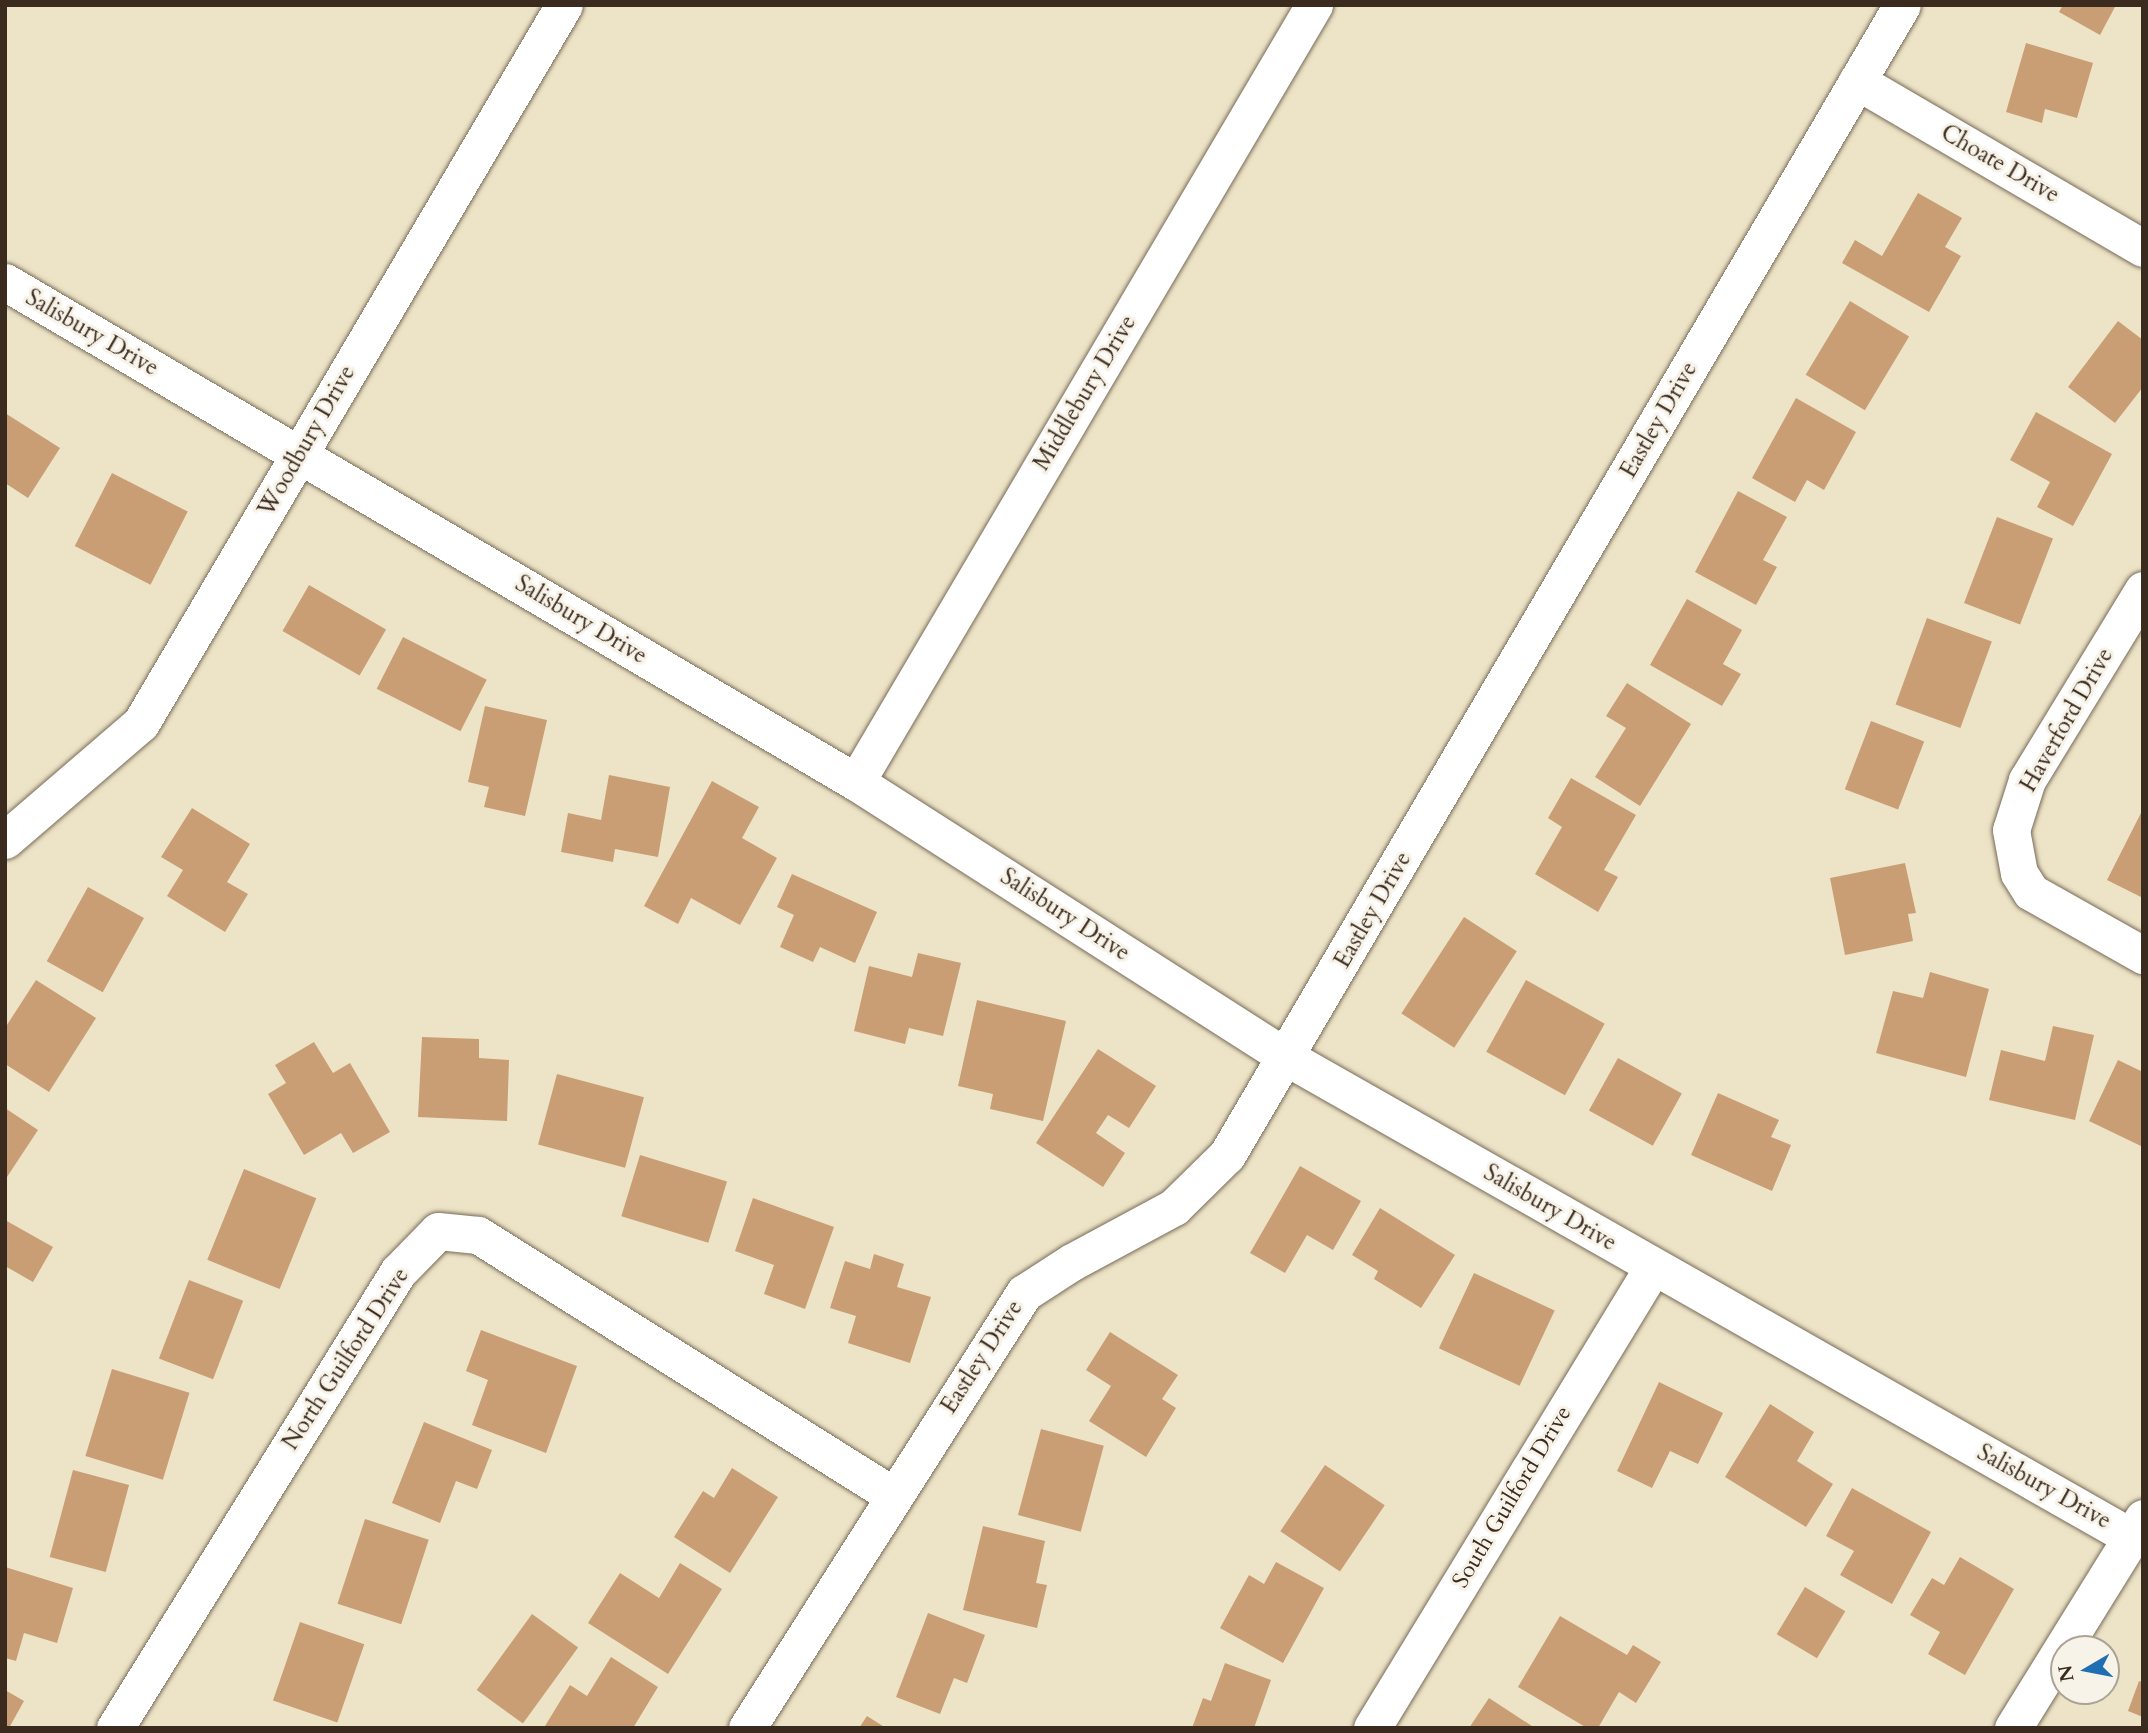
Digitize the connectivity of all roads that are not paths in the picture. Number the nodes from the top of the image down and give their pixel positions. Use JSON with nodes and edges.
{"nodes":[{"id":1,"x":564,"y":5,"type":"edge"},
{"id":2,"x":1314,"y":5,"type":"edge"},
{"id":3,"x":1902,"y":5,"type":"edge"},
{"id":4,"x":1857,"y":81,"type":"junction"},
{"id":5,"x":2143,"y":248,"type":"edge"},
{"id":6,"x":5,"y":282,"type":"edge"},
{"id":7,"x":300,"y":454,"type":"junction"},
{"id":8,"x":2143,"y":590,"type":"edge"},
{"id":9,"x":856,"y":782,"type":"junction"},
{"id":10,"x":5,"y":840,"type":"edge"},
{"id":11,"x":2143,"y":955,"type":"edge"},
{"id":12,"x":1286,"y":1057,"type":"junction"},
{"id":13,"x":1653,"y":1267,"type":"junction"},
{"id":14,"x":892,"y":1494,"type":"junction"},
{"id":15,"x":2137,"y":1527,"type":"edge"},
{"id":16,"x":115,"y":1728,"type":"edge"},
{"id":17,"x":747,"y":1728,"type":"edge"},
{"id":18,"x":1371,"y":1728,"type":"edge"},
{"id":19,"x":2013,"y":1728,"type":"edge"}],
"edges":[{"from":1,"to":7,"type":"street","name":"Woodbury Drive"},
{"from":2,"to":9,"type":"street","name":"Middlebury Drive"},
{"from":3,"to":4,"type":"street","name":"Eastley Drive"},
{"from":4,"to":5,"type":"street","name":"Choate Drive"},
{"from":4,"to":12,"type":"street","name":"Eastley Drive"},
{"from":6,"to":7,"type":"street","name":"Salisbury Drive"},
{"from":7,"to":9,"type":"street","name":"Salisbury Drive"},
{"from":7,"to":10,"type":"street","name":"Woodbury Drive"},
{"from":8,"to":11,"type":"street","name":"Haverford Drive"},
{"from":9,"to":12,"type":"street","name":"Salisbury Drive"},
{"from":12,"to":13,"type":"street","name":"Salisbury Drive"},
{"from":12,"to":14,"type":"street","name":"Eastley Drive"},
{"from":13,"to":15,"type":"street","name":"Salisbury Drive"},
{"from":13,"to":18,"type":"street","name":"South Guilford Drive"},
{"from":14,"to":16,"type":"street","name":"North Guilford Drive"},
{"from":14,"to":17,"type":"street","name":"Eastley Drive"},
{"from":15,"to":19,"type":"street"}]}
